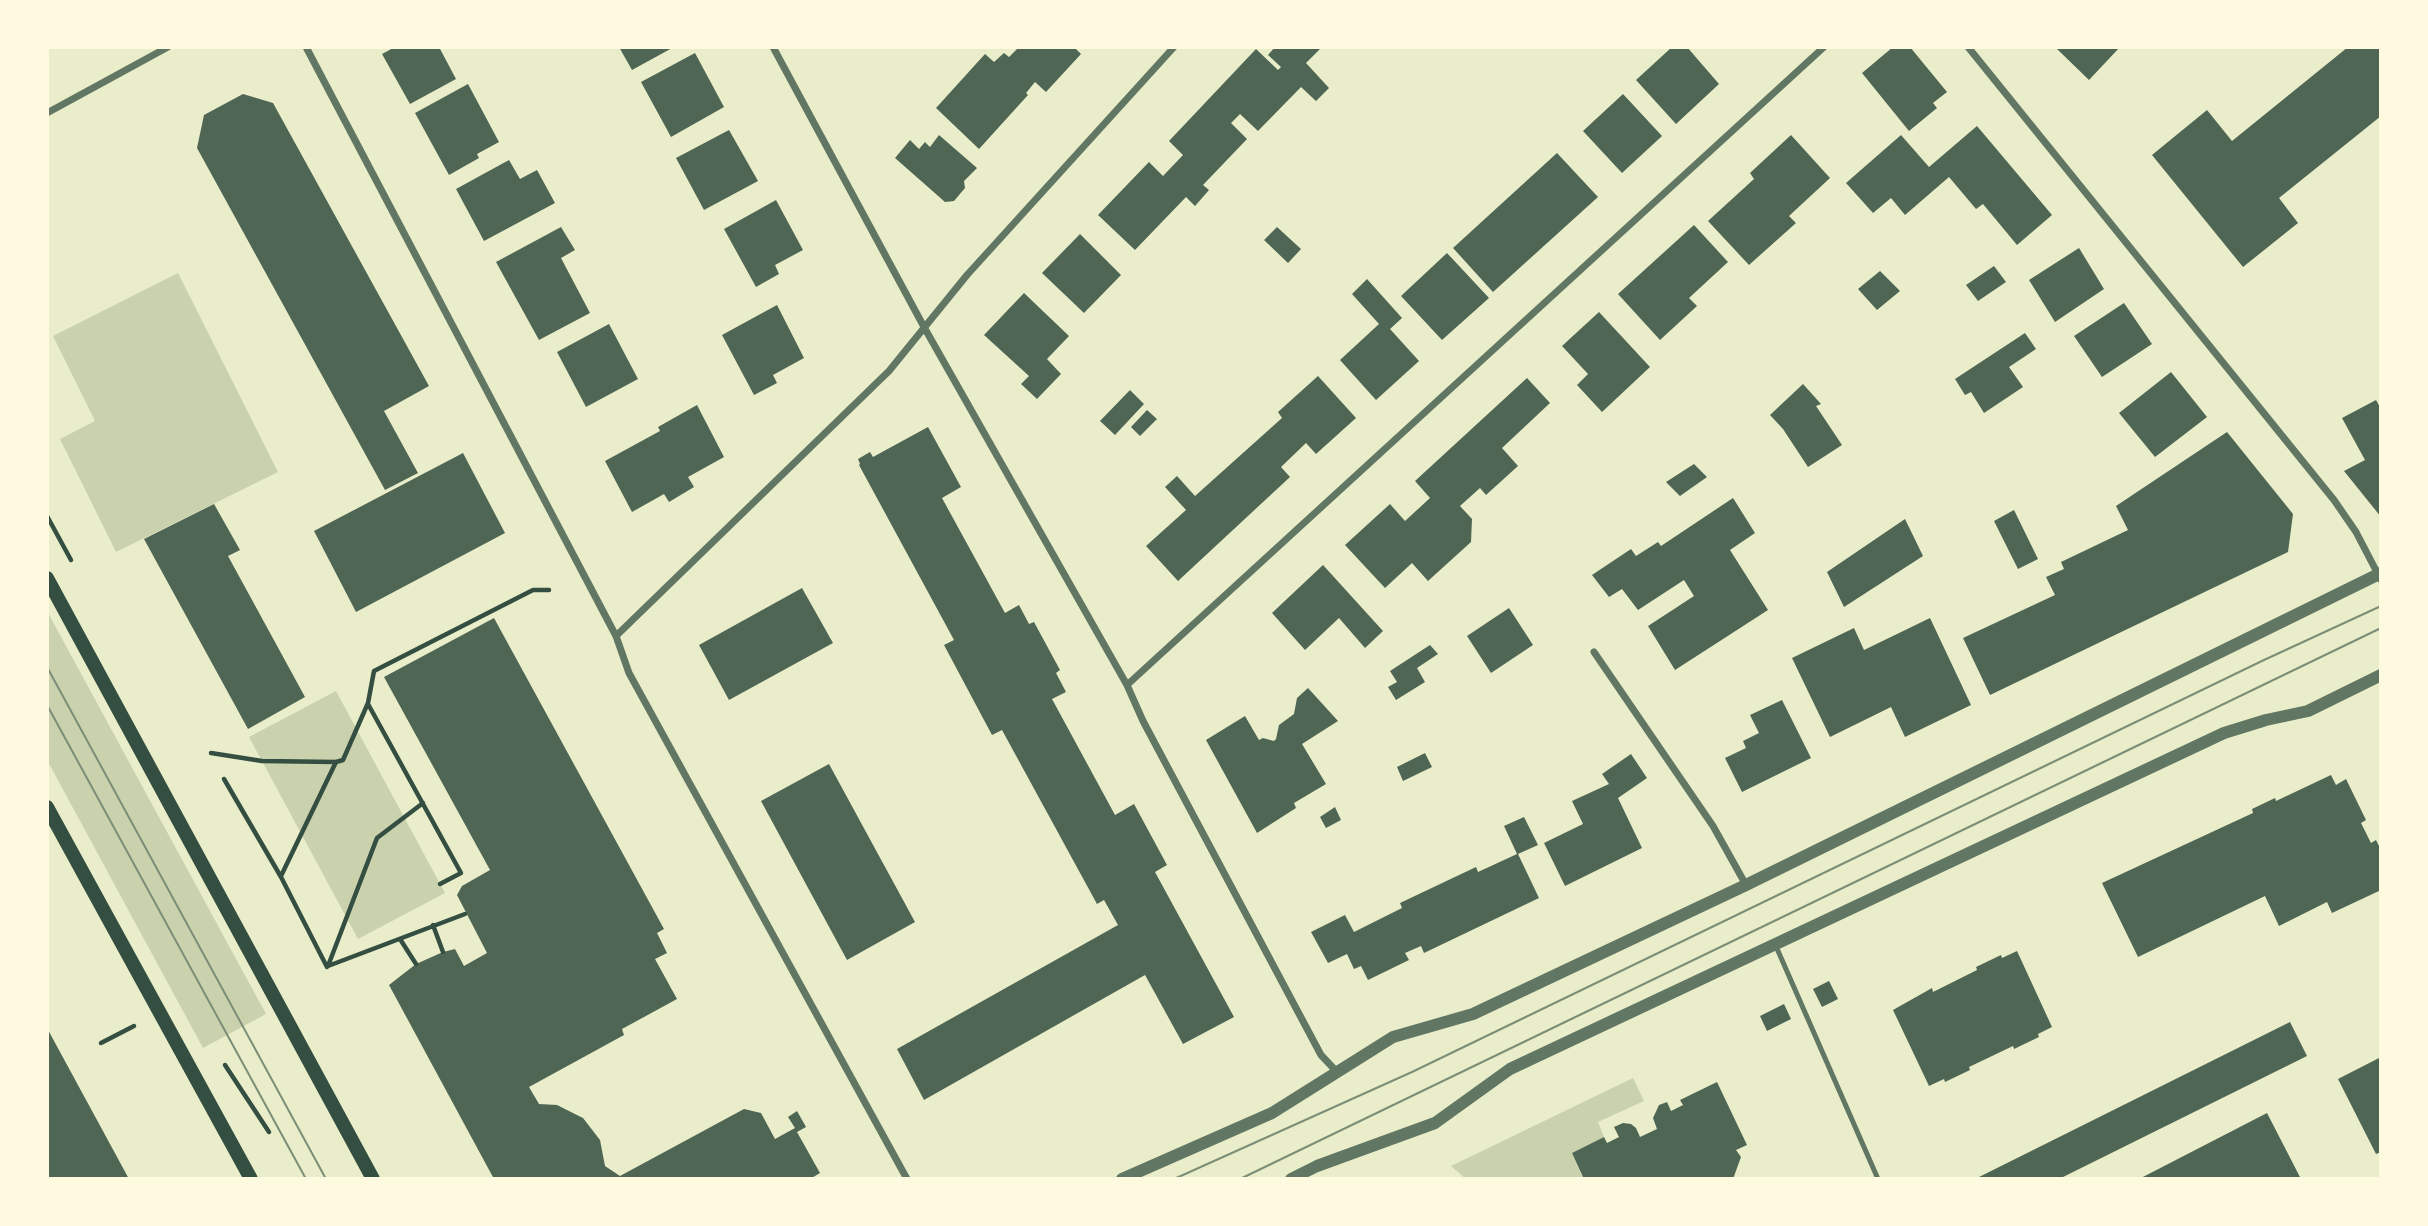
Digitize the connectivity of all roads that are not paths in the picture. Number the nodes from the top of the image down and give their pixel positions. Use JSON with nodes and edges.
{"nodes":[{"id":1,"x":168,"y":47,"type":"edge"},
{"id":2,"x":306,"y":47,"type":"edge"},
{"id":3,"x":774,"y":47,"type":"edge"},
{"id":4,"x":1174,"y":47,"type":"edge"},
{"id":5,"x":1824,"y":47,"type":"edge"},
{"id":6,"x":1968,"y":47,"type":"edge"},
{"id":7,"x":47,"y":113,"type":"edge"},
{"id":8,"x":924,"y":327,"type":"junction"},
{"id":9,"x":2380,"y":576,"type":"edge"},
{"id":10,"x":47,"y":579,"type":"edge"},
{"id":11,"x":615,"y":636,"type":"junction"},
{"id":12,"x":1594,"y":652,"type":"dead end"},
{"id":13,"x":2381,"y":675,"type":"edge"},
{"id":14,"x":1127,"y":685,"type":"junction"},
{"id":15,"x":47,"y":807,"type":"edge"},
{"id":16,"x":1746,"y":885,"type":"junction"},
{"id":17,"x":1775,"y":944,"type":"junction"},
{"id":18,"x":1337,"y":1072,"type":"junction"},
{"id":19,"x":251,"y":1179,"type":"edge"},
{"id":20,"x":373,"y":1179,"type":"edge"},
{"id":21,"x":907,"y":1179,"type":"edge"},
{"id":22,"x":1122,"y":1179,"type":"edge"},
{"id":23,"x":1291,"y":1179,"type":"edge"},
{"id":24,"x":1878,"y":1179,"type":"edge"}],
"edges":[{"from":1,"to":7,"type":"street"},
{"from":2,"to":11,"type":"street"},
{"from":3,"to":8,"type":"street"},
{"from":4,"to":8,"type":"street"},
{"from":5,"to":14,"type":"street"},
{"from":6,"to":9,"type":"street"},
{"from":8,"to":11,"type":"street"},
{"from":8,"to":14,"type":"street"},
{"from":9,"to":16,"type":"street"},
{"from":10,"to":20,"type":"main road"},
{"from":11,"to":21,"type":"street"},
{"from":12,"to":16,"type":"street"},
{"from":13,"to":17,"type":"street"},
{"from":14,"to":18,"type":"street"},
{"from":15,"to":19,"type":"main road"},
{"from":16,"to":18,"type":"street"},
{"from":17,"to":23,"type":"street"},
{"from":17,"to":24,"type":"lane"},
{"from":18,"to":22,"type":"street"}]}
